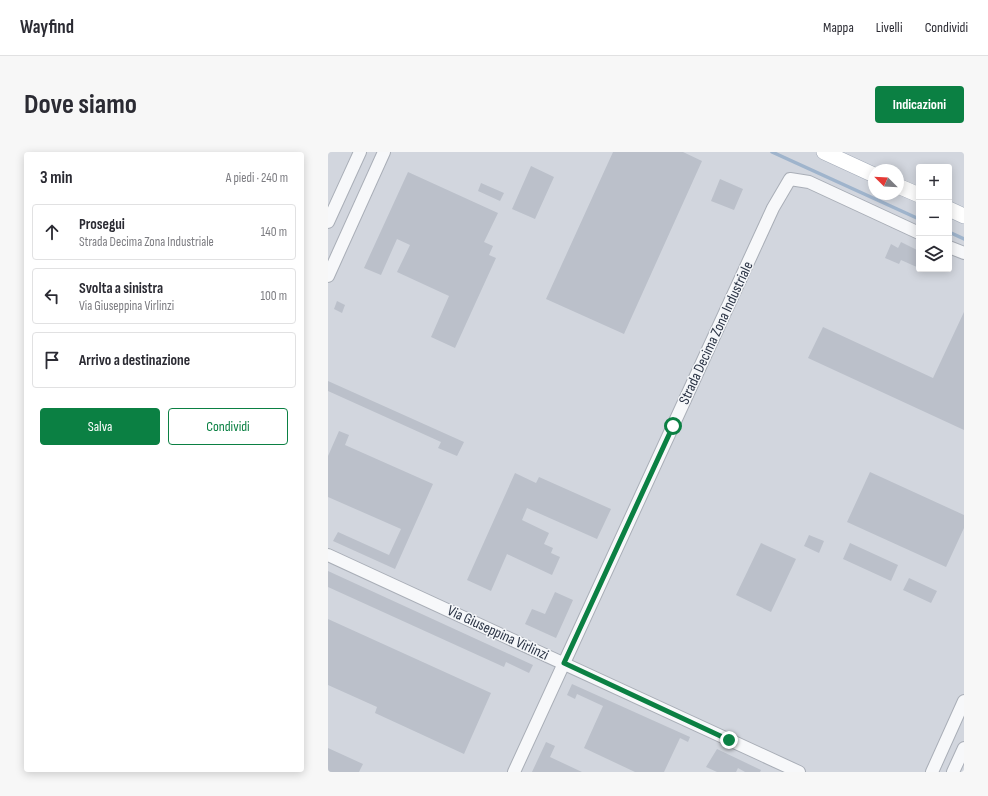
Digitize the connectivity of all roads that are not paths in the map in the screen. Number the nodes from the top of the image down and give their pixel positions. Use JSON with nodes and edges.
{"nodes":[{"id":1,"x":360,"y":152,"type":"edge"},
{"id":2,"x":384,"y":152,"type":"edge"},
{"id":3,"x":824,"y":152,"type":"edge"},
{"id":4,"x":868,"y":172,"type":"edge"},
{"id":5,"x":904,"y":189,"type":"edge"},
{"id":6,"x":916,"y":194,"type":"edge"},
{"id":7,"x":952,"y":210,"type":"edge"},
{"id":8,"x":964,"y":216,"type":"edge"},
{"id":9,"x":328,"y":222,"type":"edge"},
{"id":10,"x":916,"y":232,"type":"edge"},
{"id":11,"x":952,"y":247,"type":"edge"},
{"id":12,"x":964,"y":253,"type":"edge"},
{"id":13,"x":328,"y":275,"type":"edge"},
{"id":14,"x":328,"y":555,"type":"edge"},
{"id":15,"x":564,"y":663,"type":"junction"},
{"id":16,"x":964,"y":701,"type":"edge"},
{"id":17,"x":964,"y":748,"type":"edge"},
{"id":18,"x":514,"y":772,"type":"edge"},
{"id":19,"x":799,"y":772,"type":"edge"},
{"id":20,"x":932,"y":772,"type":"edge"},
{"id":21,"x":953,"y":772,"type":"edge"}],
"edges":[{"from":1,"to":9,"type":"street"},
{"from":2,"to":13,"type":"street"},
{"from":3,"to":4,"type":"main road"},
{"from":5,"to":6,"type":"main road"},
{"from":7,"to":8,"type":"main road"},
{"from":10,"to":15,"type":"street","name":"Strada Decima Zona Industriale"},
{"from":11,"to":12,"type":"street"},
{"from":14,"to":15,"type":"street","name":"Via Giuseppina Virlinzi"},
{"from":15,"to":18,"type":"street","name":"Strada Decima Zona Industriale"},
{"from":15,"to":19,"type":"street","name":"Via Giuseppina Virlinzi"},
{"from":16,"to":20,"type":"street"},
{"from":17,"to":21,"type":"street"}]}
